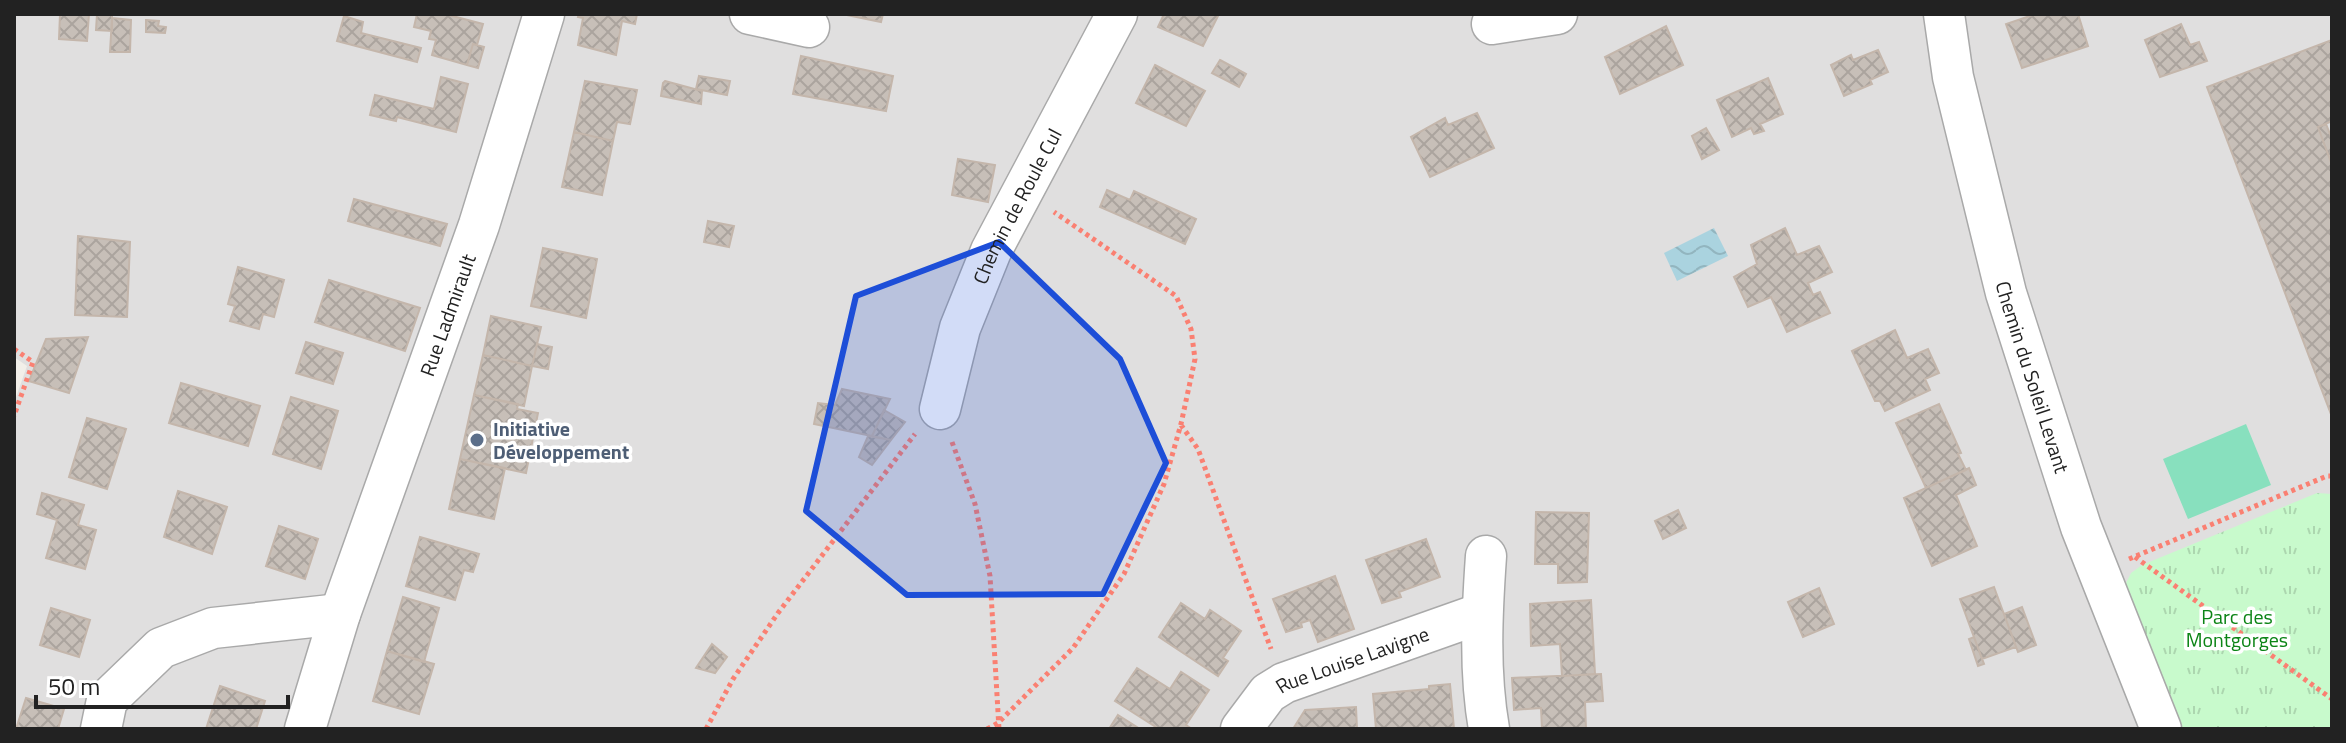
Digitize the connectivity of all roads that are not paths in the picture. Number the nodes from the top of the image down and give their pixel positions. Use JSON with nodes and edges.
{"nodes":[{"id":1,"x":544,"y":14,"type":"edge"},
{"id":2,"x":750,"y":14,"type":"edge"},
{"id":3,"x":1117,"y":14,"type":"edge"},
{"id":4,"x":1557,"y":14,"type":"edge"},
{"id":5,"x":1944,"y":14,"type":"edge"},
{"id":6,"x":1492,"y":24,"type":"dead end"},
{"id":7,"x":809,"y":27,"type":"dead end"},
{"id":8,"x":940,"y":409,"type":"road end"},
{"id":9,"x":1486,"y":556,"type":"dead end"},
{"id":10,"x":1482,"y":613,"type":"junction"},
{"id":11,"x":340,"y":614,"type":"junction"},
{"id":12,"x":101,"y":729,"type":"edge"},
{"id":13,"x":305,"y":729,"type":"edge"},
{"id":14,"x":1241,"y":729,"type":"edge"},
{"id":15,"x":1489,"y":729,"type":"edge"},
{"id":16,"x":2161,"y":729,"type":"edge"}],
"edges":[{"from":1,"to":11,"type":"street","name":"Rue Ladmirault"},
{"from":2,"to":7,"type":"street"},
{"from":3,"to":8,"type":"street","name":"Chemin de Roule Cul"},
{"from":4,"to":6,"type":"street"},
{"from":5,"to":16,"type":"street","name":"Chemin du Soleil Levant"},
{"from":9,"to":10,"type":"street"},
{"from":10,"to":14,"type":"street","name":"Rue Louise Lavigne"},
{"from":10,"to":15,"type":"street"},
{"from":11,"to":12,"type":"street"},
{"from":11,"to":13,"type":"street","name":"Rue Ladmirault"}]}
